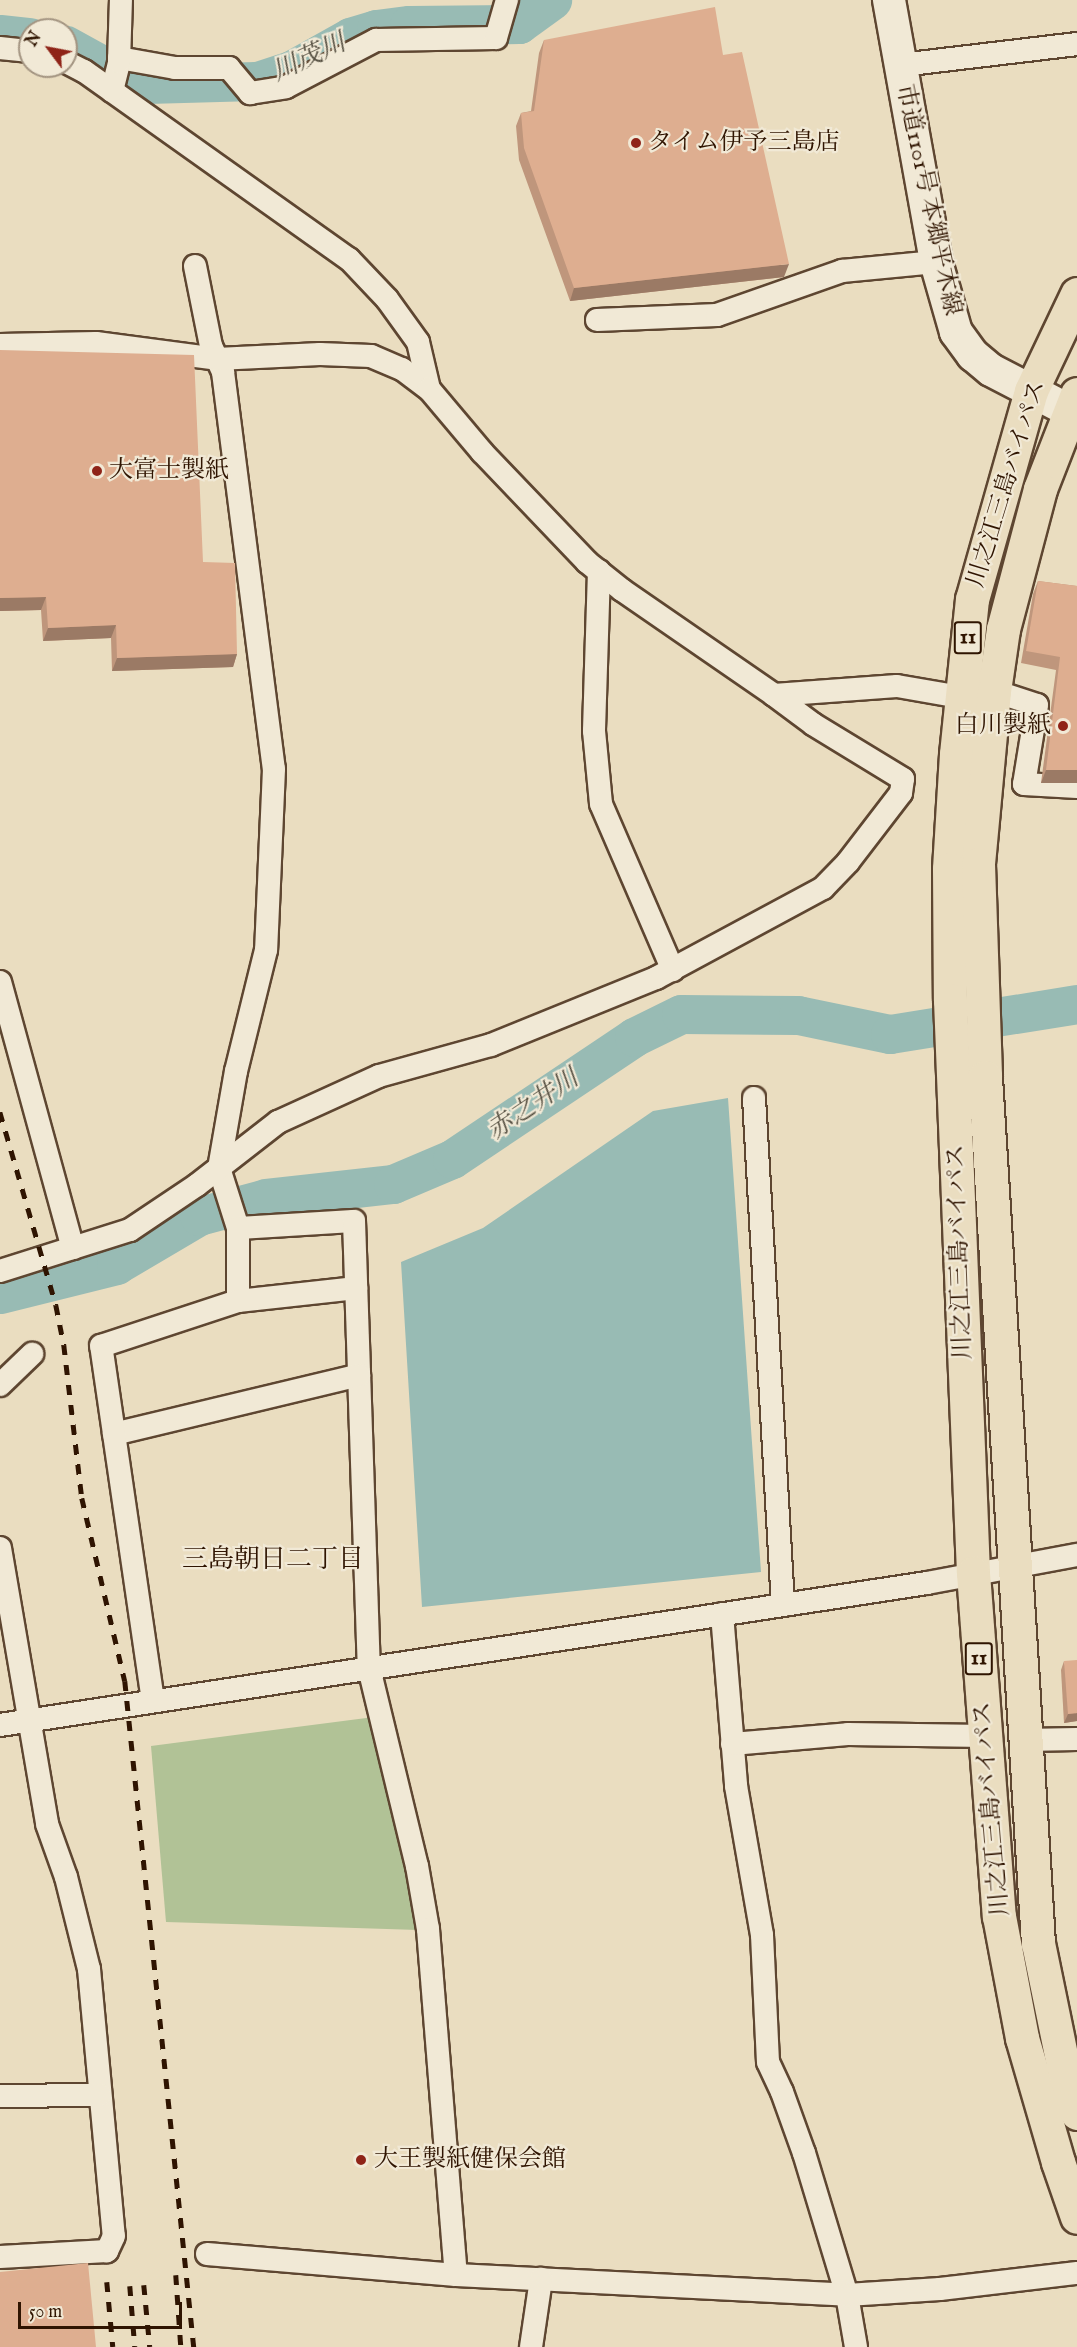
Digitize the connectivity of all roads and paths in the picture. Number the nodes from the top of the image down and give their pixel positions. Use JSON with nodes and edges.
{"nodes":[{"id":1,"x":121,"y":0,"type":"edge"},
{"id":2,"x":889,"y":0,"type":"edge"},
{"id":3,"x":503,"y":15,"type":"edge"},
{"id":4,"x":1077,"y":44,"type":"edge"},
{"id":5,"x":0,"y":48,"type":"edge"},
{"id":6,"x":18,"y":50,"type":"edge"},
{"id":7,"x":119,"y":60,"type":"junction"},
{"id":8,"x":901,"y":65,"type":"junction"},
{"id":9,"x":78,"y":69,"type":"edge"},
{"id":10,"x":112,"y":90,"type":"junction"},
{"id":11,"x":936,"y":262,"type":"junction"},
{"id":12,"x":195,"y":266,"type":"dead end"},
{"id":13,"x":1077,"y":294,"type":"edge"},
{"id":14,"x":597,"y":320,"type":"dead end"},
{"id":15,"x":0,"y":345,"type":"edge"},
{"id":16,"x":217,"y":359,"type":"junction"},
{"id":17,"x":429,"y":389,"type":"junction"},
{"id":18,"x":1031,"y":392,"type":"junction"},
{"id":19,"x":1073,"y":402,"type":"edge"},
{"id":20,"x":599,"y":571,"type":"junction"},
{"id":21,"x":994,"y":691,"type":"junction"},
{"id":22,"x":774,"y":695,"type":"junction"},
{"id":23,"x":961,"y":697,"type":"junction"},
{"id":24,"x":1077,"y":787,"type":"edge"},
{"id":25,"x":673,"y":970,"type":"junction"},
{"id":26,"x":0,"y":982,"type":"edge"},
{"id":27,"x":754,"y":1098,"type":"dead end"},
{"id":28,"x":223,"y":1178,"type":"junction"},
{"id":29,"x":236,"y":1222,"type":"junction"},
{"id":30,"x":73,"y":1248,"type":"junction"},
{"id":31,"x":0,"y":1271,"type":"edge"},
{"id":32,"x":356,"y":1288,"type":"junction"},
{"id":33,"x":238,"y":1301,"type":"junction"},
{"id":34,"x":32,"y":1354,"type":"dead end"},
{"id":35,"x":359,"y":1375,"type":"junction"},
{"id":36,"x":0,"y":1385,"type":"edge"},
{"id":37,"x":114,"y":1434,"type":"junction"},
{"id":38,"x":0,"y":1548,"type":"edge"},
{"id":39,"x":1077,"y":1555,"type":"edge"},
{"id":40,"x":1014,"y":1565,"type":"junction"},
{"id":41,"x":973,"y":1573,"type":"junction"},
{"id":42,"x":3,"y":1587,"type":"edge"},
{"id":43,"x":783,"y":1605,"type":"junction"},
{"id":44,"x":722,"y":1614,"type":"junction"},
{"id":45,"x":369,"y":1668,"type":"junction"},
{"id":46,"x":153,"y":1701,"type":"junction"},
{"id":47,"x":28,"y":1721,"type":"junction"},
{"id":48,"x":0,"y":1725,"type":"edge"},
{"id":49,"x":985,"y":1736,"type":"junction"},
{"id":50,"x":1077,"y":1739,"type":"edge"},
{"id":51,"x":1025,"y":1740,"type":"junction"},
{"id":52,"x":732,"y":1744,"type":"junction"},
{"id":53,"x":100,"y":2094,"type":"junction"},
{"id":54,"x":0,"y":2096,"type":"edge"},
{"id":55,"x":1077,"y":2113,"type":"edge"},
{"id":56,"x":1077,"y":2217,"type":"edge"},
{"id":57,"x":207,"y":2254,"type":"dead end"},
{"id":58,"x":0,"y":2257,"type":"edge"},
{"id":59,"x":1077,"y":2273,"type":"edge"},
{"id":60,"x":456,"y":2275,"type":"junction"},
{"id":61,"x":541,"y":2279,"type":"junction"},
{"id":62,"x":847,"y":2295,"type":"junction"},
{"id":63,"x":531,"y":2347,"type":"edge"},
{"id":64,"x":856,"y":2347,"type":"edge"}],
"edges":[{"from":1,"to":7,"type":"street"},
{"from":2,"to":8,"type":"street","name":"市道1101号 本郷平木線"},
{"from":3,"to":7,"type":"street"},
{"from":4,"to":8,"type":"street"},
{"from":5,"to":6,"type":"street"},
{"from":7,"to":10,"type":"street"},
{"from":8,"to":11,"type":"street","name":"市道1101号 本郷平木線"},
{"from":9,"to":10,"type":"street"},
{"from":10,"to":17,"type":"street"},
{"from":11,"to":14,"type":"street"},
{"from":11,"to":18,"type":"street","name":"市道1101号 本郷平木線"},
{"from":12,"to":16,"type":"street"},
{"from":13,"to":18,"type":"highway","name":"川之江三島バイパス","number":"11"},
{"from":15,"to":16,"type":"street"},
{"from":16,"to":17,"type":"street"},
{"from":16,"to":28,"type":"street"},
{"from":17,"to":20,"type":"street"},
{"from":18,"to":19,"type":"street","name":"市道1101号 本郷平木線"},
{"from":18,"to":23,"type":"highway","name":"川之江三島バイパス","number":"11"},
{"from":19,"to":21,"type":"highway","name":"川之江三島バイパス","number":"11"},
{"from":20,"to":22,"type":"street"},
{"from":20,"to":25,"type":"street"},
{"from":21,"to":23,"type":"street"},
{"from":21,"to":24,"type":"street"},
{"from":21,"to":40,"type":"highway","name":"川之江三島バイパス","number":"11"},
{"from":22,"to":23,"type":"street"},
{"from":22,"to":25,"type":"street"},
{"from":23,"to":41,"type":"highway","name":"川之江三島バイパス","number":"11"},
{"from":25,"to":28,"type":"street"},
{"from":26,"to":30,"type":"street"},
{"from":27,"to":43,"type":"street"},
{"from":28,"to":29,"type":"street"},
{"from":28,"to":30,"type":"street"},
{"from":29,"to":32,"type":"street"},
{"from":29,"to":33,"type":"street"},
{"from":30,"to":31,"type":"street"},
{"from":32,"to":33,"type":"street"},
{"from":32,"to":35,"type":"street"},
{"from":33,"to":37,"type":"street"},
{"from":34,"to":36,"type":"street"},
{"from":35,"to":37,"type":"street"},
{"from":35,"to":45,"type":"street"},
{"from":37,"to":46,"type":"street"},
{"from":38,"to":42,"type":"street"},
{"from":39,"to":40,"type":"street"},
{"from":40,"to":41,"type":"street"},
{"from":40,"to":51,"type":"highway","name":"川之江三島バイパス","number":"11"},
{"from":41,"to":43,"type":"street"},
{"from":41,"to":49,"type":"highway","name":"川之江三島バイパス","number":"11"},
{"from":42,"to":47,"type":"street"},
{"from":43,"to":44,"type":"street"},
{"from":44,"to":45,"type":"street"},
{"from":44,"to":52,"type":"street"},
{"from":45,"to":46,"type":"street"},
{"from":45,"to":60,"type":"street"},
{"from":46,"to":47,"type":"street"},
{"from":47,"to":48,"type":"street"},
{"from":47,"to":53,"type":"street"},
{"from":49,"to":52,"type":"street"},
{"from":49,"to":56,"type":"highway","name":"川之江三島バイパス","number":"11"},
{"from":50,"to":51,"type":"street"},
{"from":51,"to":55,"type":"highway","name":"川之江三島バイパス","number":"11"},
{"from":52,"to":62,"type":"street"},
{"from":53,"to":54,"type":"street"},
{"from":53,"to":58,"type":"street"},
{"from":57,"to":60,"type":"street"},
{"from":59,"to":62,"type":"street"},
{"from":60,"to":61,"type":"street"},
{"from":61,"to":62,"type":"street"},
{"from":61,"to":63,"type":"street"},
{"from":62,"to":64,"type":"street"}]}
